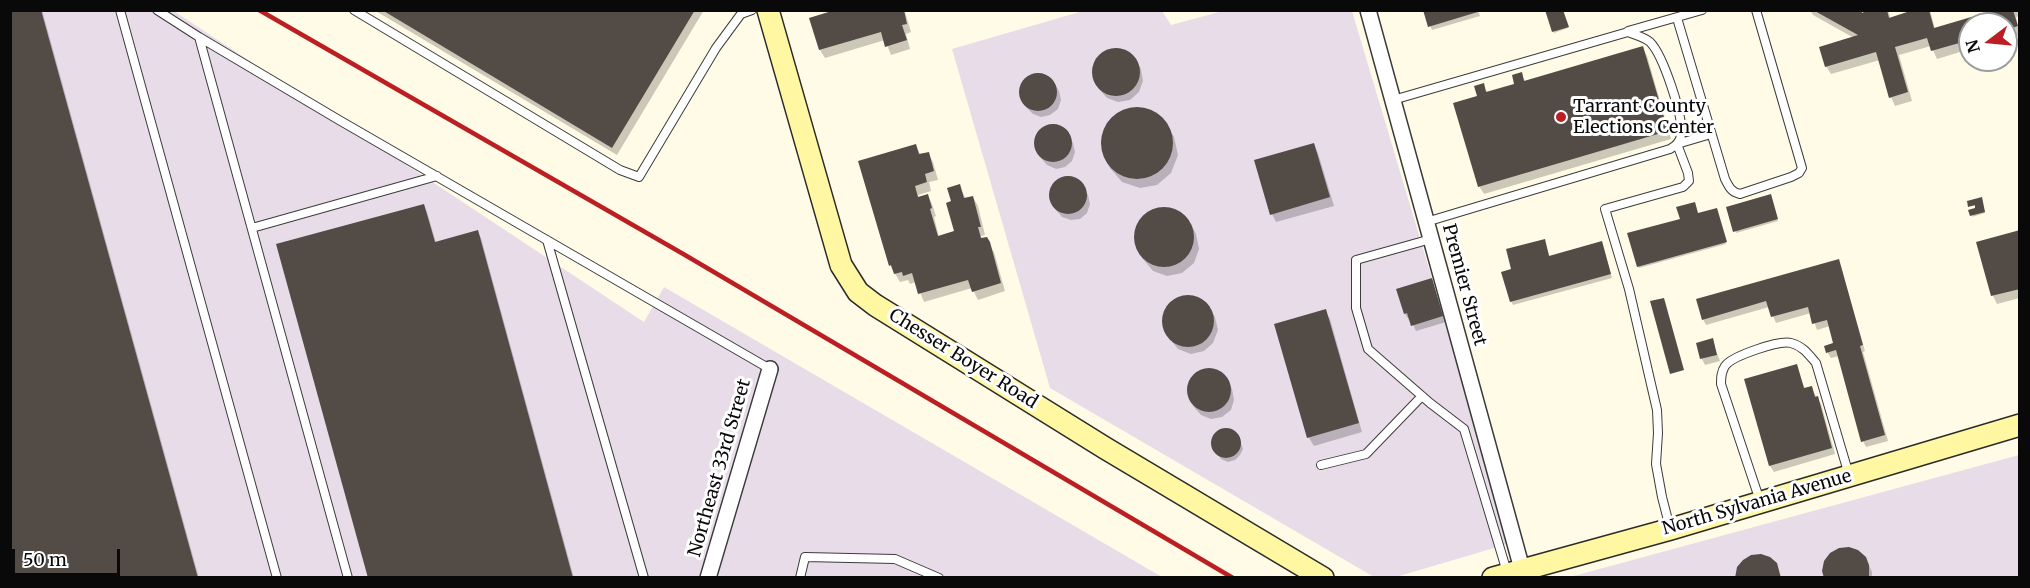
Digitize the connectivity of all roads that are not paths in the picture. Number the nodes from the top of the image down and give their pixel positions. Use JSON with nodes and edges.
{"nodes":[{"id":1,"x":120,"y":10,"type":"edge"},
{"id":2,"x":157,"y":10,"type":"edge"},
{"id":3,"x":354,"y":10,"type":"edge"},
{"id":4,"x":752,"y":10,"type":"edge"},
{"id":5,"x":768,"y":10,"type":"edge"},
{"id":6,"x":1368,"y":10,"type":"edge"},
{"id":7,"x":1702,"y":10,"type":"edge"},
{"id":8,"x":1756,"y":10,"type":"edge"},
{"id":9,"x":1677,"y":18,"type":"junction"},
{"id":10,"x":1623,"y":33,"type":"junction"},
{"id":11,"x":199,"y":37,"type":"junction"},
{"id":12,"x":1393,"y":100,"type":"junction"},
{"id":13,"x":1712,"y":134,"type":"junction"},
{"id":14,"x":1677,"y":144,"type":"junction"},
{"id":15,"x":437,"y":176,"type":"junction"},
{"id":16,"x":1426,"y":222,"type":"junction"},
{"id":17,"x":252,"y":228,"type":"junction"},
{"id":18,"x":1431,"y":239,"type":"junction"},
{"id":19,"x":547,"y":240,"type":"junction"},
{"id":20,"x":770,"y":369,"type":"joint"},
{"id":21,"x":1422,"y":396,"type":"junction"},
{"id":22,"x":2019,"y":425,"type":"edge"},
{"id":23,"x":1321,"y":465,"type":"dead end"},
{"id":24,"x":1849,"y":476,"type":"junction"},
{"id":25,"x":1760,"y":502,"type":"junction"},
{"id":26,"x":1671,"y":529,"type":"junction"},
{"id":27,"x":1508,"y":573,"type":"edge"},
{"id":28,"x":278,"y":578,"type":"edge"},
{"id":29,"x":348,"y":578,"type":"edge"},
{"id":30,"x":644,"y":578,"type":"edge"},
{"id":31,"x":708,"y":578,"type":"edge"},
{"id":32,"x":800,"y":578,"type":"edge"},
{"id":33,"x":939,"y":578,"type":"edge"},
{"id":34,"x":1323,"y":578,"type":"edge"}],
"edges":[{"from":1,"to":28,"type":"lane"},
{"from":2,"to":11,"type":"lane"},
{"from":3,"to":4,"type":"lane"},
{"from":5,"to":34,"type":"street","name":"Chesser Boyer Road"},
{"from":6,"to":12,"type":"street","name":"Premier Street"},
{"from":7,"to":9,"type":"lane"},
{"from":8,"to":13,"type":"lane"},
{"from":9,"to":10,"type":"lane"},
{"from":9,"to":13,"type":"lane"},
{"from":10,"to":12,"type":"lane"},
{"from":10,"to":14,"type":"lane"},
{"from":11,"to":15,"type":"lane"},
{"from":11,"to":17,"type":"lane"},
{"from":12,"to":16,"type":"street","name":"Premier Street"},
{"from":13,"to":14,"type":"lane"},
{"from":14,"to":16,"type":"lane"},
{"from":14,"to":26,"type":"lane"},
{"from":15,"to":17,"type":"lane"},
{"from":15,"to":19,"type":"lane"},
{"from":16,"to":18,"type":"street","name":"Premier Street"},
{"from":17,"to":29,"type":"lane"},
{"from":18,"to":21,"type":"lane"},
{"from":18,"to":27,"type":"street","name":"Premier Street"},
{"from":19,"to":20,"type":"lane"},
{"from":19,"to":30,"type":"lane"},
{"from":20,"to":31,"type":"street","name":"Northeast 33rd Street"},
{"from":21,"to":23,"type":"lane"},
{"from":21,"to":27,"type":"lane"},
{"from":22,"to":24,"type":"street","name":"North Sylvania Avenue"},
{"from":24,"to":25,"type":"street","name":"North Sylvania Avenue"},
{"from":24,"to":25,"type":"lane"},
{"from":25,"to":26,"type":"street","name":"North Sylvania Avenue"},
{"from":26,"to":27,"type":"street","name":"North Sylvania Avenue"},
{"from":32,"to":33,"type":"lane"}]}
